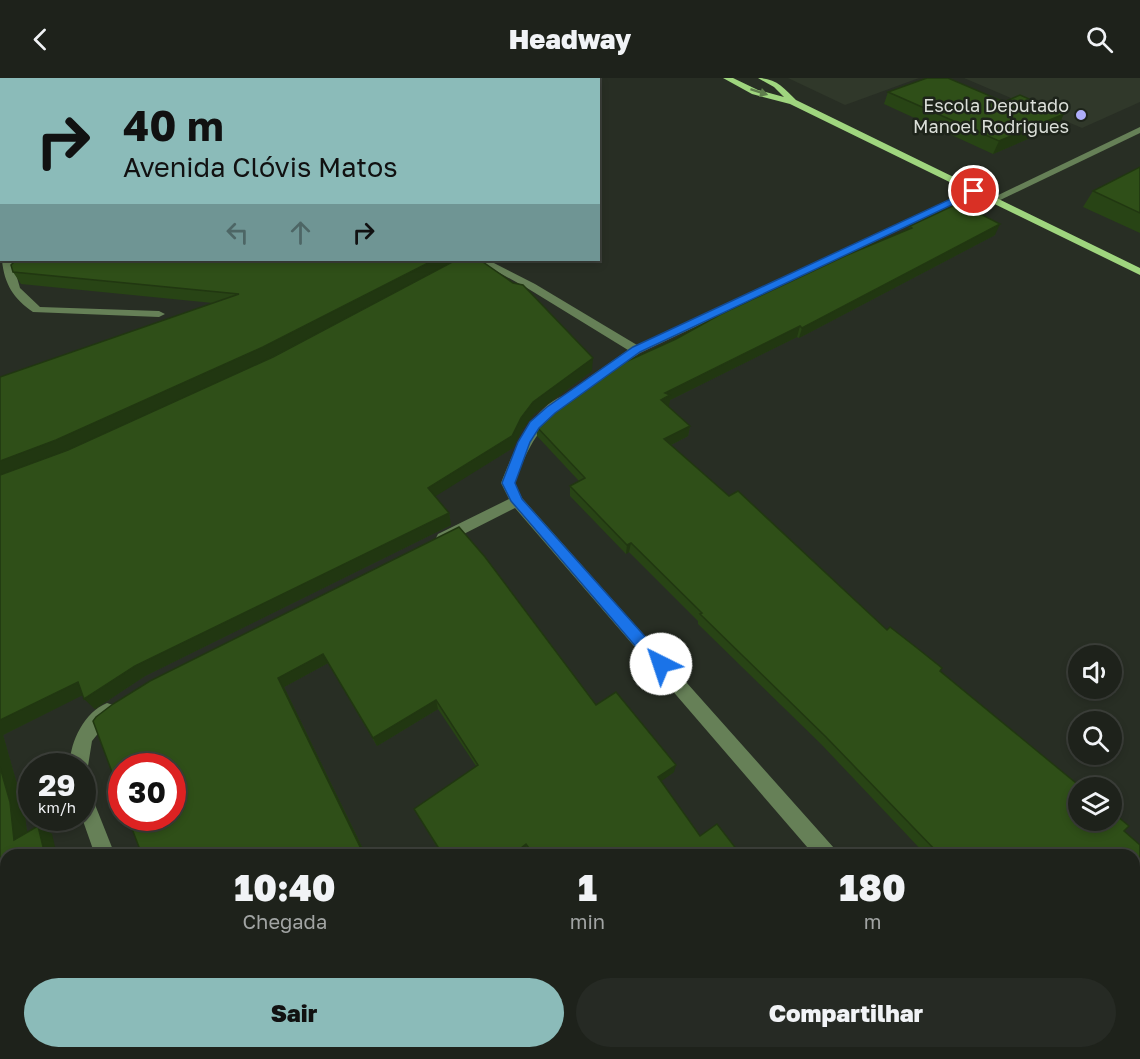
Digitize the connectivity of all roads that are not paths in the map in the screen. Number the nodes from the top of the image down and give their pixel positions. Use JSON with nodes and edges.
{"nodes":[{"id":1,"x":727,"y":78,"type":"edge"},
{"id":2,"x":762,"y":78,"type":"edge"},
{"id":3,"x":793,"y":102,"type":"junction"},
{"id":4,"x":1140,"y":130,"type":"edge"},
{"id":5,"x":974,"y":191,"type":"junction"},
{"id":6,"x":993,"y":200,"type":"junction"},
{"id":7,"x":7,"y":261,"type":"edge"},
{"id":8,"x":483,"y":261,"type":"edge"},
{"id":9,"x":1140,"y":272,"type":"edge"},
{"id":10,"x":159,"y":314,"type":"dead end"},
{"id":11,"x":636,"y":350,"type":"junction"},
{"id":12,"x":517,"y":501,"type":"junction"},
{"id":13,"x":431,"y":544,"type":"edge"},
{"id":14,"x":123,"y":700,"type":"edge"},
{"id":15,"x":79,"y":753,"type":"edge"},
{"id":16,"x":96,"y":831,"type":"edge"},
{"id":17,"x":103,"y":849,"type":"edge"},
{"id":18,"x":822,"y":849,"type":"edge"}],
"edges":[{"from":1,"to":3,"type":"main road","one_way":true},
{"from":2,"to":3,"type":"main road"},
{"from":3,"to":5,"type":"main road"},
{"from":4,"to":6,"type":"street"},
{"from":5,"to":6,"type":"main road"},
{"from":5,"to":11,"type":"street"},
{"from":6,"to":9,"type":"main road"},
{"from":7,"to":10,"type":"street"},
{"from":8,"to":11,"type":"street"},
{"from":11,"to":12,"type":"street"},
{"from":12,"to":13,"type":"street"},
{"from":12,"to":18,"type":"street"},
{"from":14,"to":15,"type":"street"},
{"from":16,"to":17,"type":"street"}]}
